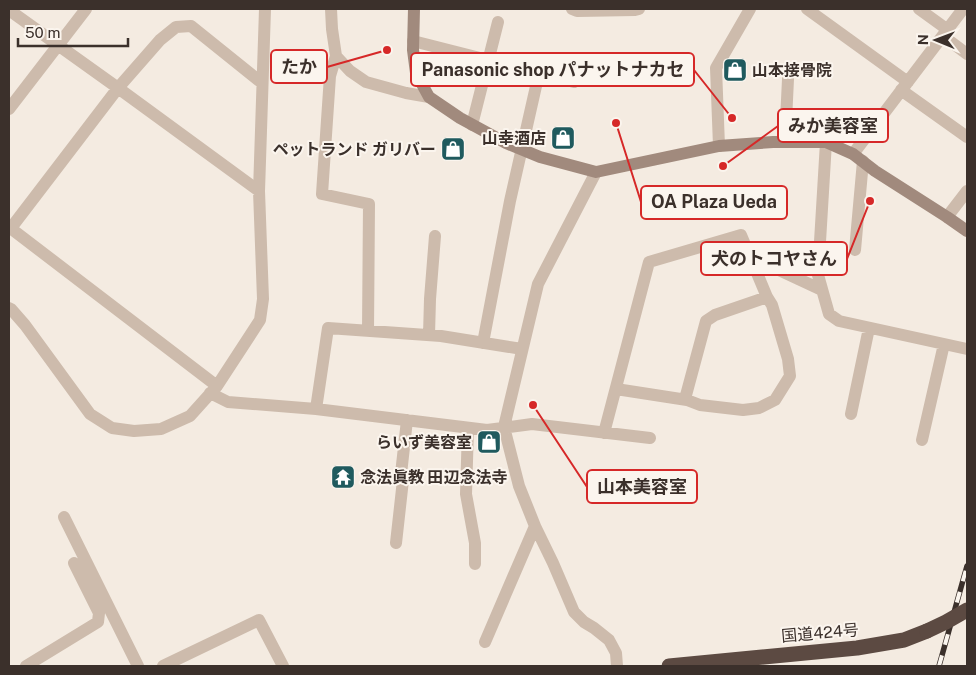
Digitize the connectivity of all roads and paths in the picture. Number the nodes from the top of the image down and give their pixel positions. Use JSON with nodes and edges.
{"nodes":[{"id":1,"x":86,"y":9,"type":"edge"},
{"id":2,"x":265,"y":9,"type":"edge"},
{"id":3,"x":331,"y":9,"type":"edge"},
{"id":4,"x":414,"y":9,"type":"edge"},
{"id":5,"x":572,"y":9,"type":"edge"},
{"id":6,"x":639,"y":9,"type":"edge"},
{"id":7,"x":750,"y":9,"type":"edge"},
{"id":8,"x":807,"y":9,"type":"edge"},
{"id":9,"x":919,"y":9,"type":"edge"},
{"id":10,"x":963,"y":9,"type":"edge"},
{"id":11,"x":9,"y":10,"type":"edge"},
{"id":12,"x":498,"y":22,"type":"dead end"},
{"id":13,"x":945,"y":33,"type":"junction"},
{"id":14,"x":413,"y":41,"type":"junction"},
{"id":15,"x":58,"y":45,"type":"junction"},
{"id":16,"x":967,"y":54,"type":"edge"},
{"id":17,"x":336,"y":56,"type":"junction"},
{"id":18,"x":488,"y":60,"type":"junction"},
{"id":19,"x":538,"y":73,"type":"junction"},
{"id":20,"x":788,"y":79,"type":"dead end"},
{"id":21,"x":574,"y":82,"type":"dead end"},
{"id":22,"x":262,"y":83,"type":"junction"},
{"id":23,"x":904,"y":86,"type":"junction"},
{"id":24,"x":118,"y":88,"type":"junction"},
{"id":25,"x":429,"y":97,"type":"junction"},
{"id":26,"x":9,"y":109,"type":"edge"},
{"id":27,"x":472,"y":125,"type":"junction"},
{"id":28,"x":967,"y":137,"type":"edge"},
{"id":29,"x":785,"y":142,"type":"junction"},
{"id":30,"x":826,"y":142,"type":"junction"},
{"id":31,"x":719,"y":146,"type":"junction"},
{"id":32,"x":522,"y":149,"type":"junction"},
{"id":33,"x":858,"y":158,"type":"junction"},
{"id":34,"x":596,"y":172,"type":"junction"},
{"id":35,"x":259,"y":191,"type":"junction"},
{"id":36,"x":967,"y":191,"type":"edge"},
{"id":37,"x":947,"y":217,"type":"junction"},
{"id":38,"x":10,"y":227,"type":"edge"},
{"id":39,"x":967,"y":232,"type":"edge"},
{"id":40,"x":435,"y":236,"type":"dead end"},
{"id":41,"x":855,"y":250,"type":"dead end"},
{"id":42,"x":751,"y":257,"type":"junction"},
{"id":43,"x":822,"y":290,"type":"junction"},
{"id":44,"x":767,"y":297,"type":"junction"},
{"id":45,"x":9,"y":308,"type":"edge"},
{"id":46,"x":869,"y":328,"type":"junction"},
{"id":47,"x":368,"y":331,"type":"junction"},
{"id":48,"x":429,"y":335,"type":"junction"},
{"id":49,"x":483,"y":343,"type":"junction"},
{"id":50,"x":944,"y":344,"type":"junction"},
{"id":51,"x":522,"y":349,"type":"junction"},
{"id":52,"x":967,"y":349,"type":"edge"},
{"id":53,"x":616,"y":389,"type":"junction"},
{"id":54,"x":214,"y":390,"type":"junction"},
{"id":55,"x":685,"y":399,"type":"junction"},
{"id":56,"x":316,"y":409,"type":"junction"},
{"id":57,"x":851,"y":414,"type":"dead end"},
{"id":58,"x":407,"y":420,"type":"junction"},
{"id":59,"x":504,"y":427,"type":"junction"},
{"id":60,"x":468,"y":428,"type":"junction"},
{"id":61,"x":604,"y":433,"type":"junction"},
{"id":62,"x":650,"y":438,"type":"dead end"},
{"id":63,"x":922,"y":440,"type":"dead end"},
{"id":64,"x":64,"y":517,"type":"dead end"},
{"id":65,"x":534,"y":526,"type":"junction"},
{"id":66,"x":396,"y":543,"type":"dead end"},
{"id":67,"x":74,"y":563,"type":"dead end"},
{"id":68,"x":475,"y":564,"type":"dead end"},
{"id":69,"x":967,"y":610,"type":"edge"},
{"id":70,"x":485,"y":642,"type":"dead end"},
{"id":71,"x":26,"y":666,"type":"edge"},
{"id":72,"x":138,"y":666,"type":"edge"},
{"id":73,"x":163,"y":666,"type":"edge"},
{"id":74,"x":283,"y":666,"type":"edge"},
{"id":75,"x":616,"y":666,"type":"edge"},
{"id":76,"x":669,"y":666,"type":"edge"}],
"edges":[{"from":1,"to":15,"type":"street"},
{"from":2,"to":22,"type":"street"},
{"from":3,"to":17,"type":"street"},
{"from":4,"to":14,"type":"street"},
{"from":5,"to":6,"type":"street"},
{"from":7,"to":31,"type":"street"},
{"from":8,"to":23,"type":"street"},
{"from":9,"to":13,"type":"street"},
{"from":10,"to":13,"type":"street"},
{"from":11,"to":15,"type":"street"},
{"from":12,"to":18,"type":"street"},
{"from":13,"to":16,"type":"street"},
{"from":13,"to":23,"type":"street"},
{"from":14,"to":18,"type":"street"},
{"from":14,"to":25,"type":"street"},
{"from":15,"to":24,"type":"street"},
{"from":15,"to":26,"type":"street"},
{"from":17,"to":25,"type":"street"},
{"from":17,"to":47,"type":"street"},
{"from":18,"to":19,"type":"street"},
{"from":18,"to":27,"type":"street"},
{"from":19,"to":21,"type":"street"},
{"from":19,"to":32,"type":"street"},
{"from":20,"to":29,"type":"street"},
{"from":22,"to":24,"type":"street"},
{"from":22,"to":35,"type":"street"},
{"from":23,"to":28,"type":"street"},
{"from":23,"to":33,"type":"street"},
{"from":24,"to":35,"type":"street"},
{"from":24,"to":38,"type":"street"},
{"from":25,"to":27,"type":"street"},
{"from":27,"to":32,"type":"street"},
{"from":29,"to":30,"type":"street"},
{"from":29,"to":31,"type":"street"},
{"from":30,"to":33,"type":"street"},
{"from":30,"to":43,"type":"street"},
{"from":31,"to":34,"type":"street"},
{"from":32,"to":34,"type":"street"},
{"from":32,"to":49,"type":"street"},
{"from":33,"to":37,"type":"street"},
{"from":33,"to":41,"type":"street"},
{"from":34,"to":51,"type":"street"},
{"from":35,"to":54,"type":"street"},
{"from":36,"to":37,"type":"street"},
{"from":37,"to":39,"type":"street"},
{"from":38,"to":54,"type":"street"},
{"from":40,"to":48,"type":"street"},
{"from":42,"to":43,"type":"street"},
{"from":42,"to":44,"type":"street"},
{"from":42,"to":53,"type":"street"},
{"from":43,"to":46,"type":"street"},
{"from":44,"to":55,"type":"street"},
{"from":44,"to":55,"type":"street"},
{"from":45,"to":54,"type":"street"},
{"from":46,"to":50,"type":"street"},
{"from":46,"to":57,"type":"street"},
{"from":47,"to":48,"type":"street"},
{"from":47,"to":56,"type":"street"},
{"from":48,"to":49,"type":"street"},
{"from":49,"to":51,"type":"street"},
{"from":50,"to":52,"type":"street"},
{"from":50,"to":63,"type":"street"},
{"from":51,"to":59,"type":"street"},
{"from":53,"to":55,"type":"street"},
{"from":53,"to":61,"type":"street"},
{"from":54,"to":56,"type":"street"},
{"from":56,"to":58,"type":"street"},
{"from":58,"to":60,"type":"street"},
{"from":58,"to":66,"type":"street"},
{"from":59,"to":60,"type":"street"},
{"from":59,"to":61,"type":"street"},
{"from":59,"to":65,"type":"street"},
{"from":60,"to":68,"type":"street"},
{"from":61,"to":62,"type":"street"},
{"from":64,"to":72,"type":"street"},
{"from":65,"to":70,"type":"street"},
{"from":65,"to":75,"type":"street"},
{"from":67,"to":71,"type":"street"},
{"from":69,"to":76,"type":"highway","name":"国道424号","bridge":true},
{"from":73,"to":74,"type":"street"}]}
